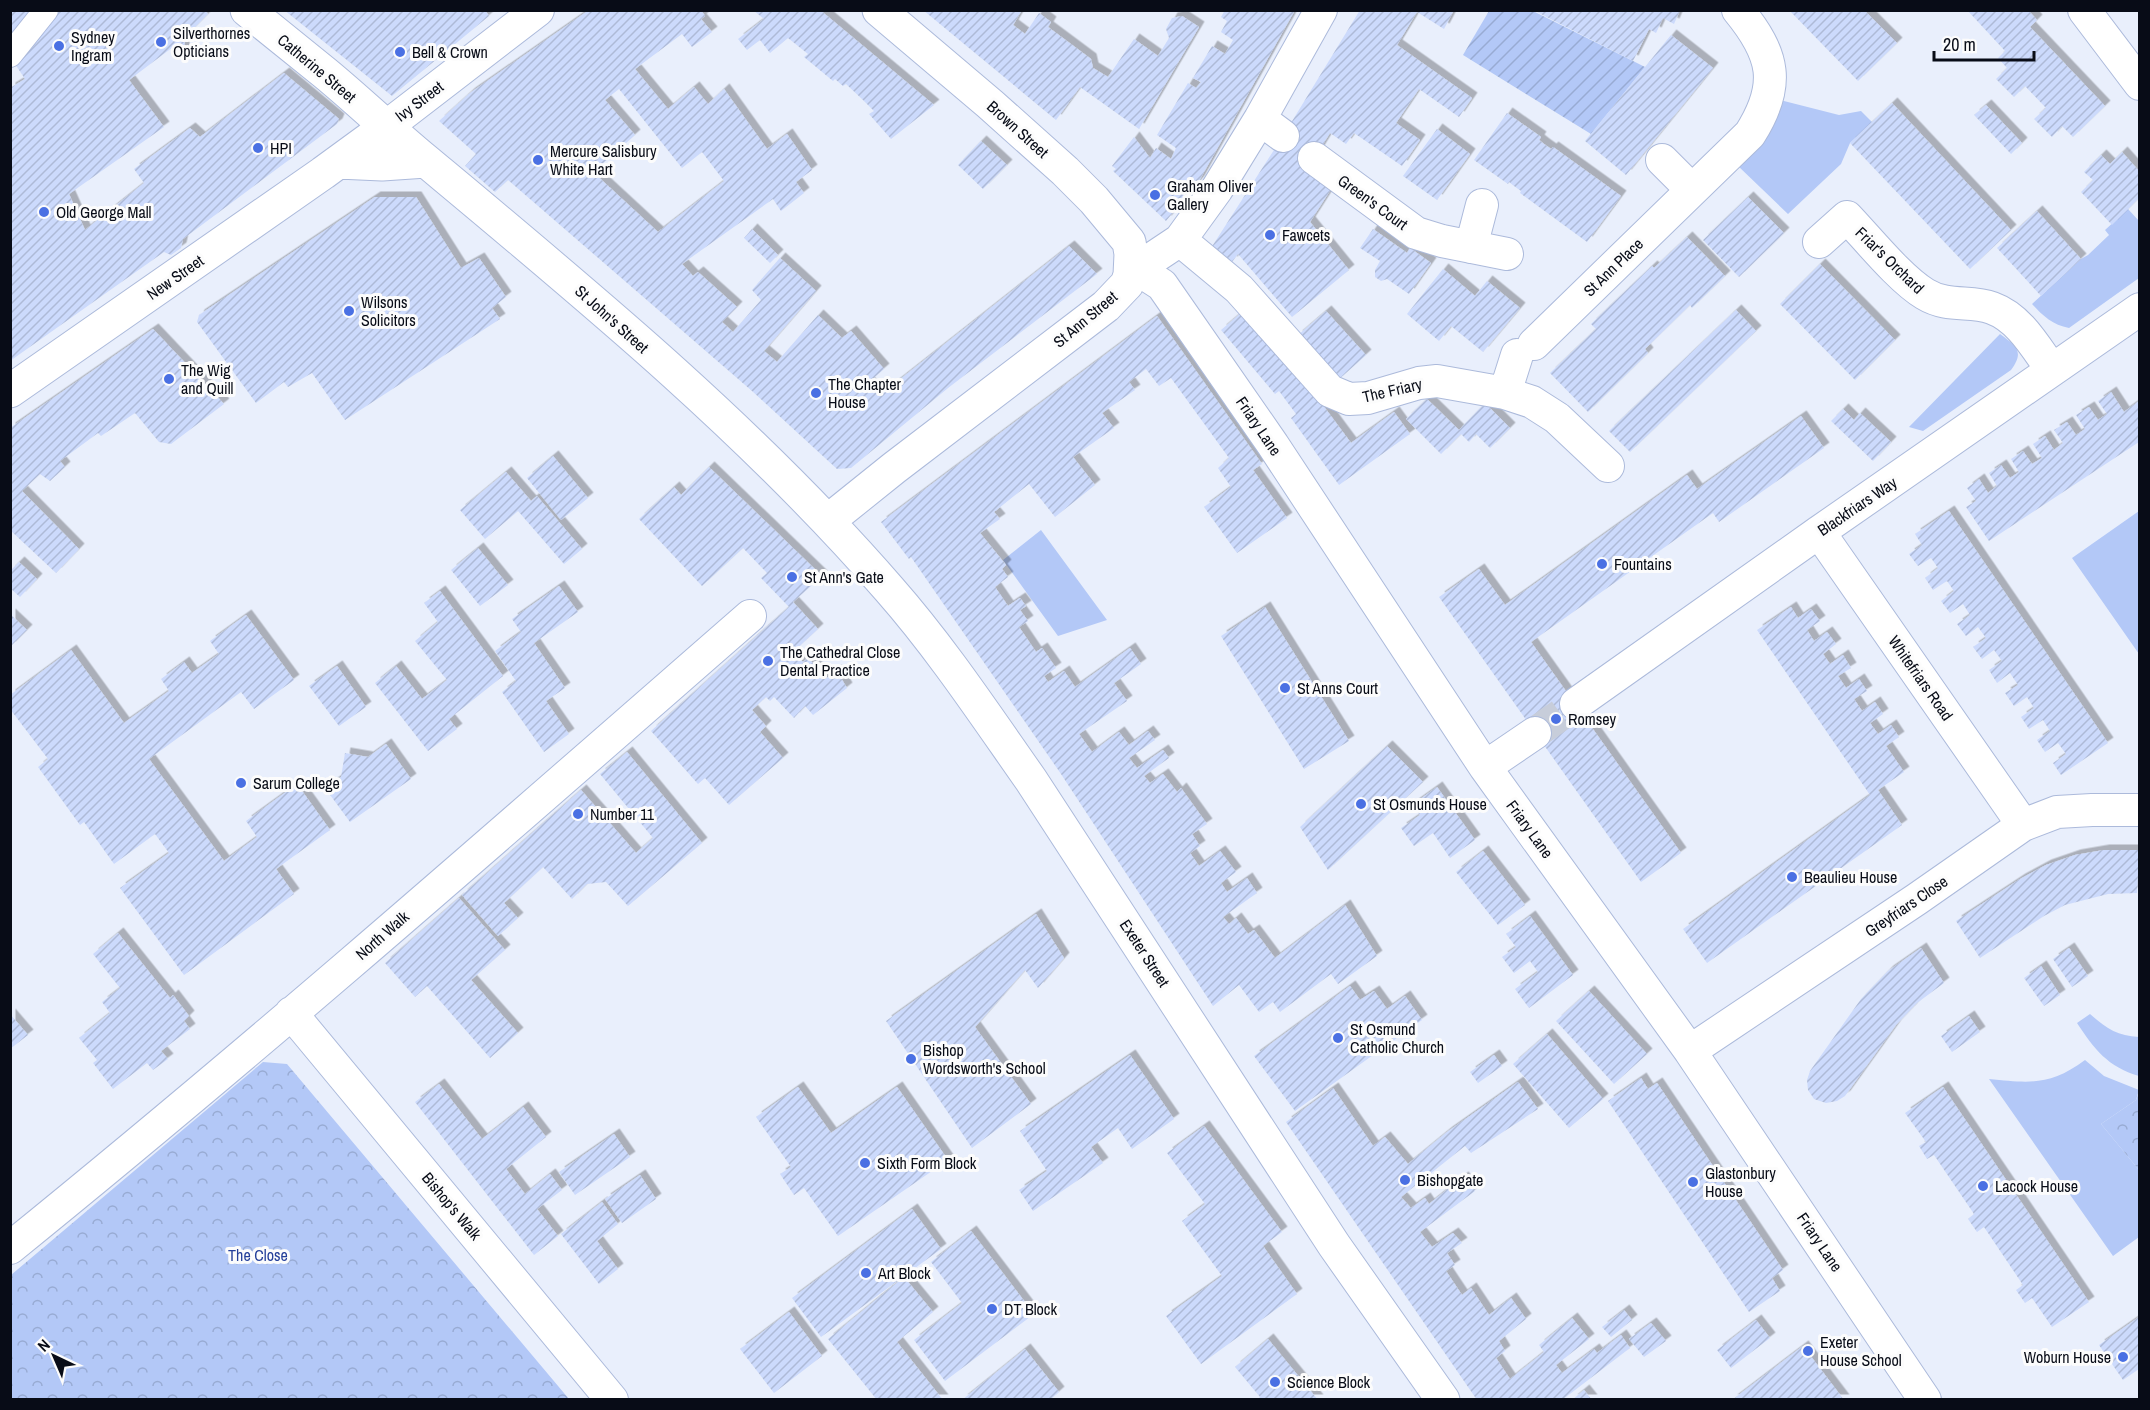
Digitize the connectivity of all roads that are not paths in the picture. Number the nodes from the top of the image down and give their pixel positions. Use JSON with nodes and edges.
{"nodes":[{"id":1,"x":46,"y":10,"type":"edge"},
{"id":2,"x":247,"y":10,"type":"edge"},
{"id":3,"x":879,"y":10,"type":"edge"},
{"id":4,"x":1321,"y":10,"type":"edge"},
{"id":5,"x":1738,"y":10,"type":"edge"},
{"id":6,"x":2084,"y":10,"type":"edge"},
{"id":7,"x":525,"y":14,"type":"edge"},
{"id":8,"x":10,"y":55,"type":"edge"},
{"id":9,"x":2139,"y":84,"type":"edge"},
{"id":10,"x":386,"y":126,"type":"junction"},
{"id":11,"x":1314,"y":158,"type":"dead end"},
{"id":12,"x":1662,"y":160,"type":"dead end"},
{"id":13,"x":426,"y":161,"type":"junction"},
{"id":14,"x":338,"y":162,"type":"junction"},
{"id":15,"x":1692,"y":190,"type":"junction"},
{"id":16,"x":1482,"y":205,"type":"dead end"},
{"id":17,"x":1180,"y":240,"type":"junction"},
{"id":18,"x":1819,"y":242,"type":"dead end"},
{"id":19,"x":1471,"y":247,"type":"junction"},
{"id":20,"x":1507,"y":254,"type":"dead end"},
{"id":21,"x":1131,"y":265,"type":"junction"},
{"id":22,"x":2139,"y":309,"type":"edge"},
{"id":23,"x":2052,"y":370,"type":"junction"},
{"id":24,"x":10,"y":391,"type":"edge"},
{"id":25,"x":1505,"y":393,"type":"junction"},
{"id":26,"x":1608,"y":466,"type":"dead end"},
{"id":27,"x":828,"y":521,"type":"junction"},
{"id":28,"x":1819,"y":531,"type":"junction"},
{"id":29,"x":750,"y":616,"type":"dead end"},
{"id":30,"x":1576,"y":705,"type":"tunnel mouth"},
{"id":31,"x":1535,"y":733,"type":"tunnel mouth"},
{"id":32,"x":1485,"y":767,"type":"junction"},
{"id":33,"x":2139,"y":810,"type":"edge"},
{"id":34,"x":2023,"y":825,"type":"junction"},
{"id":35,"x":291,"y":1013,"type":"junction"},
{"id":36,"x":1690,"y":1051,"type":"junction"},
{"id":37,"x":10,"y":1248,"type":"edge"},
{"id":38,"x":612,"y":1400,"type":"edge"},
{"id":39,"x":1443,"y":1400,"type":"edge"},
{"id":40,"x":1925,"y":1400,"type":"edge"}],
"edges":[{"from":1,"to":8,"type":"street"},
{"from":2,"to":10,"type":"street","name":"Catherine Street"},
{"from":3,"to":21,"type":"street","name":"Brown Street"},
{"from":4,"to":17,"type":"street"},
{"from":5,"to":15,"type":"street","name":"St Ann Place"},
{"from":6,"to":9,"type":"street"},
{"from":7,"to":10,"type":"street","name":"Ivy Street"},
{"from":10,"to":13,"type":"street","name":"St John's Street"},
{"from":10,"to":14,"type":"street","name":"New Street"},
{"from":11,"to":19,"type":"street","name":"Green's Court"},
{"from":12,"to":15,"type":"street"},
{"from":13,"to":14,"type":"street"},
{"from":13,"to":27,"type":"street","name":"St John's Street"},
{"from":14,"to":24,"type":"street","name":"New Street"},
{"from":15,"to":25,"type":"street","name":"St Ann Place"},
{"from":16,"to":19,"type":"street"},
{"from":17,"to":21,"type":"street"},
{"from":17,"to":25,"type":"street","name":"The Friary"},
{"from":18,"to":23,"type":"street","name":"Friar's Orchard"},
{"from":19,"to":20,"type":"street","name":"Green's Court"},
{"from":21,"to":27,"type":"street","name":"St Ann Street"},
{"from":21,"to":32,"type":"street","name":"Friary Lane"},
{"from":22,"to":23,"type":"street","name":"Blackfriars Way"},
{"from":23,"to":28,"type":"street","name":"Blackfriars Way"},
{"from":25,"to":26,"type":"street","name":"The Friary"},
{"from":27,"to":39,"type":"street","name":"Exeter Street"},
{"from":28,"to":30,"type":"street","name":"Blackfriars Way"},
{"from":28,"to":34,"type":"street","name":"Whitefriars Road"},
{"from":29,"to":35,"type":"street","name":"North Walk"},
{"from":31,"to":32,"type":"street"},
{"from":32,"to":36,"type":"street","name":"Friary Lane"},
{"from":33,"to":34,"type":"street","name":"Greyfriars Close"},
{"from":34,"to":36,"type":"street","name":"Greyfriars Close"},
{"from":35,"to":37,"type":"street","name":"North Walk"},
{"from":35,"to":38,"type":"street","name":"Bishop's Walk"},
{"from":36,"to":40,"type":"street","name":"Friary Lane"}]}
